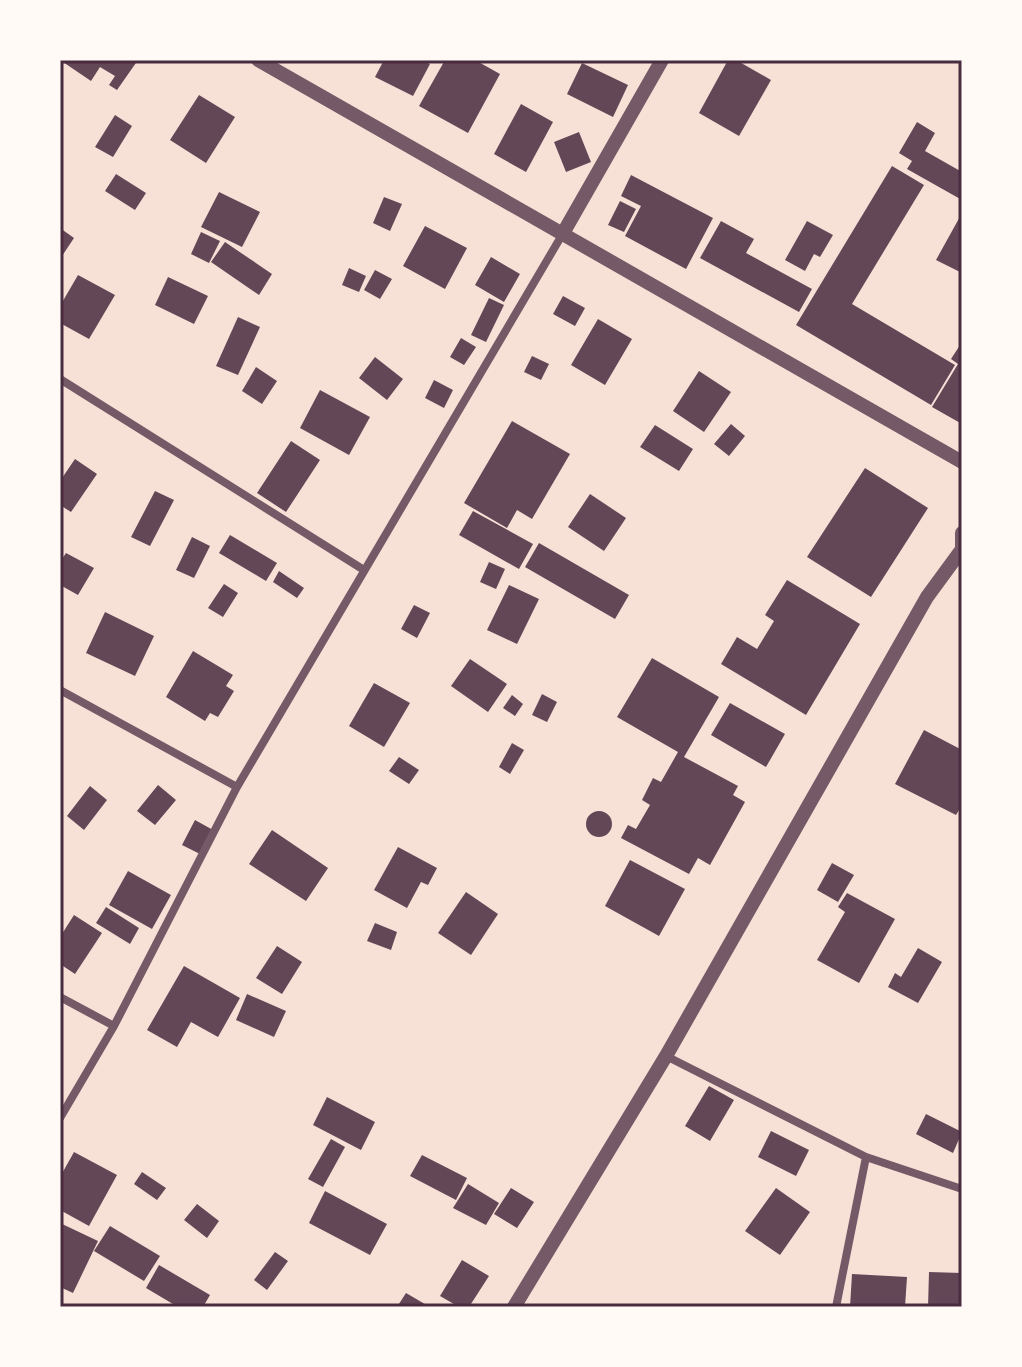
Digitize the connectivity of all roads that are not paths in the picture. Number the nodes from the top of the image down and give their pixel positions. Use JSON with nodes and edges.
{"nodes":[{"id":1,"x":258,"y":60,"type":"edge"},
{"id":2,"x":662,"y":60,"type":"edge"},
{"id":3,"x":562,"y":235,"type":"junction"},
{"id":4,"x":60,"y":379,"type":"edge"},
{"id":5,"x":962,"y":462,"type":"edge"},
{"id":6,"x":962,"y":533,"type":"edge"},
{"id":7,"x":961,"y":554,"type":"edge"},
{"id":8,"x":364,"y":570,"type":"junction"},
{"id":9,"x":60,"y":690,"type":"edge"},
{"id":10,"x":237,"y":787,"type":"junction"},
{"id":11,"x":60,"y":997,"type":"edge"},
{"id":12,"x":114,"y":1026,"type":"junction"},
{"id":13,"x":666,"y":1056,"type":"junction"},
{"id":14,"x":60,"y":1118,"type":"edge"},
{"id":15,"x":866,"y":1157,"type":"junction"},
{"id":16,"x":962,"y":1189,"type":"edge"},
{"id":17,"x":514,"y":1307,"type":"edge"},
{"id":18,"x":836,"y":1307,"type":"edge"}],
"edges":[{"from":1,"to":3,"type":"street"},
{"from":2,"to":3,"type":"street"},
{"from":3,"to":5,"type":"street"},
{"from":3,"to":8,"type":"street"},
{"from":4,"to":8,"type":"street"},
{"from":6,"to":7,"type":"street"},
{"from":7,"to":13,"type":"street"},
{"from":8,"to":10,"type":"street"},
{"from":9,"to":10,"type":"street"},
{"from":10,"to":12,"type":"street"},
{"from":11,"to":12,"type":"street"},
{"from":12,"to":14,"type":"street"},
{"from":13,"to":15,"type":"street"},
{"from":13,"to":17,"type":"street"},
{"from":15,"to":16,"type":"street"},
{"from":15,"to":18,"type":"street"}]}
